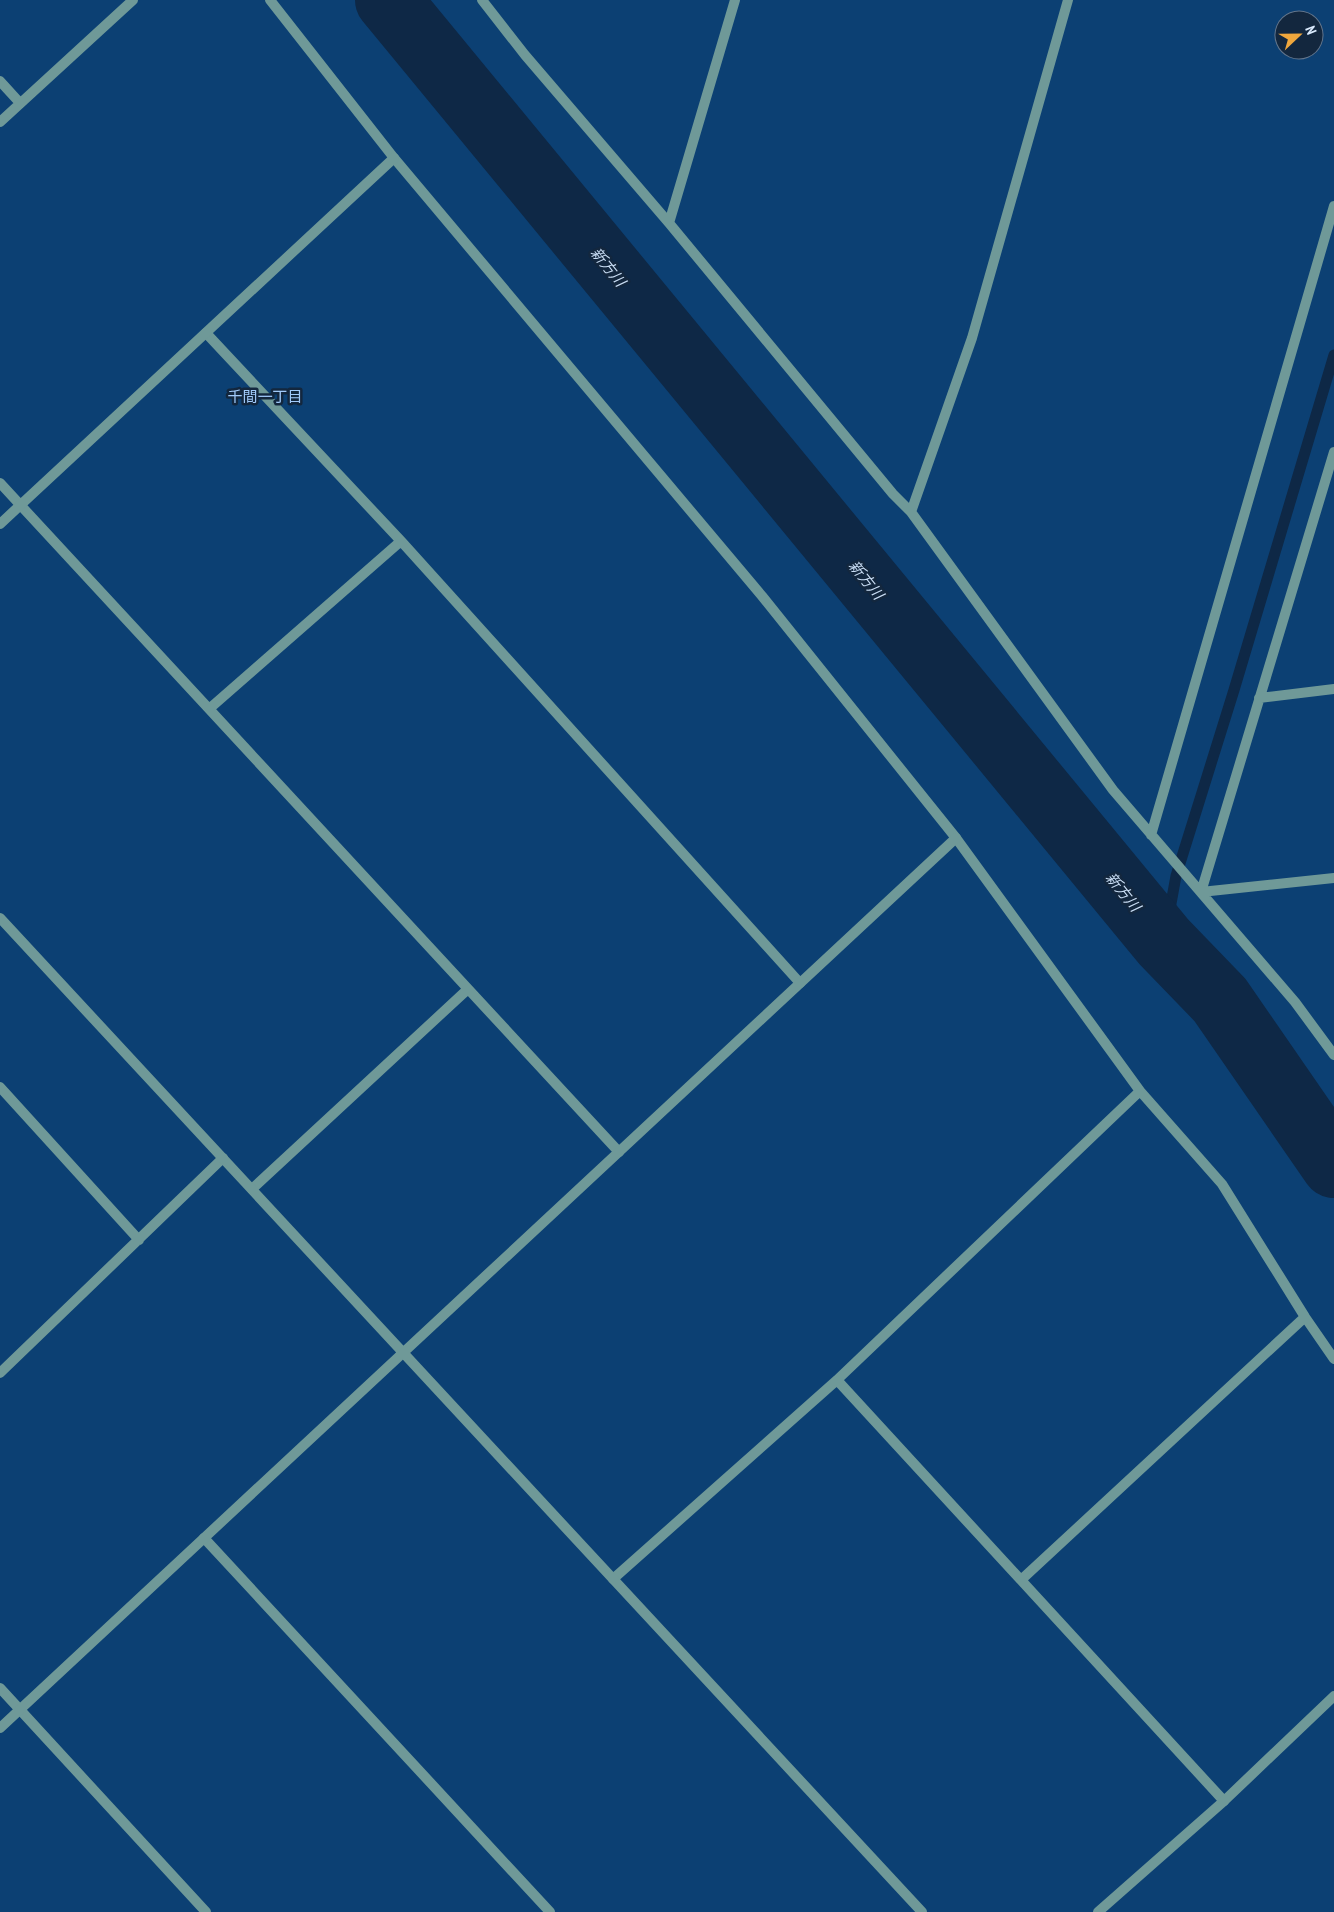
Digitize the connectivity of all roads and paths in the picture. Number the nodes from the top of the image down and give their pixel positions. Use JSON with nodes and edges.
{"nodes":[{"id":1,"x":133,"y":0,"type":"edge"},
{"id":2,"x":270,"y":0,"type":"edge"},
{"id":3,"x":482,"y":0,"type":"edge"},
{"id":4,"x":735,"y":0,"type":"edge"},
{"id":5,"x":1068,"y":0,"type":"edge"},
{"id":6,"x":0,"y":81,"type":"edge"},
{"id":7,"x":20,"y":103,"type":"junction"},
{"id":8,"x":0,"y":122,"type":"edge"},
{"id":9,"x":394,"y":158,"type":"junction"},
{"id":10,"x":1334,"y":206,"type":"edge"},
{"id":11,"x":669,"y":223,"type":"junction"},
{"id":12,"x":206,"y":333,"type":"junction"},
{"id":13,"x":1334,"y":452,"type":"edge"},
{"id":14,"x":0,"y":483,"type":"edge"},
{"id":15,"x":20,"y":505,"type":"junction"},
{"id":16,"x":911,"y":512,"type":"junction"},
{"id":17,"x":0,"y":524,"type":"edge"},
{"id":18,"x":401,"y":541,"type":"junction"},
{"id":19,"x":1334,"y":689,"type":"edge"},
{"id":20,"x":1259,"y":698,"type":"junction"},
{"id":21,"x":209,"y":710,"type":"junction"},
{"id":22,"x":1151,"y":835,"type":"junction"},
{"id":23,"x":956,"y":838,"type":"junction"},
{"id":24,"x":1334,"y":878,"type":"edge"},
{"id":25,"x":1201,"y":892,"type":"junction"},
{"id":26,"x":0,"y":918,"type":"edge"},
{"id":27,"x":800,"y":983,"type":"junction"},
{"id":28,"x":468,"y":988,"type":"junction"},
{"id":29,"x":1334,"y":1055,"type":"edge"},
{"id":30,"x":0,"y":1087,"type":"edge"},
{"id":31,"x":1140,"y":1091,"type":"junction"},
{"id":32,"x":619,"y":1152,"type":"junction"},
{"id":33,"x":223,"y":1158,"type":"junction"},
{"id":34,"x":252,"y":1189,"type":"junction"},
{"id":35,"x":139,"y":1240,"type":"junction"},
{"id":36,"x":1304,"y":1317,"type":"junction"},
{"id":37,"x":403,"y":1353,"type":"junction"},
{"id":38,"x":1334,"y":1359,"type":"edge"},
{"id":39,"x":0,"y":1373,"type":"edge"},
{"id":40,"x":837,"y":1380,"type":"junction"},
{"id":41,"x":204,"y":1538,"type":"junction"},
{"id":42,"x":613,"y":1579,"type":"junction"},
{"id":43,"x":1021,"y":1580,"type":"junction"},
{"id":44,"x":0,"y":1688,"type":"edge"},
{"id":45,"x":1334,"y":1696,"type":"edge"},
{"id":46,"x":20,"y":1710,"type":"junction"},
{"id":47,"x":0,"y":1728,"type":"edge"},
{"id":48,"x":1224,"y":1801,"type":"junction"},
{"id":49,"x":206,"y":1912,"type":"edge"},
{"id":50,"x":550,"y":1912,"type":"edge"},
{"id":51,"x":922,"y":1912,"type":"edge"},
{"id":52,"x":1098,"y":1912,"type":"edge"}],
"edges":[{"from":1,"to":7,"type":"street"},
{"from":2,"to":9,"type":"street"},
{"from":3,"to":11,"type":"street"},
{"from":4,"to":11,"type":"street"},
{"from":5,"to":16,"type":"street"},
{"from":6,"to":7,"type":"street"},
{"from":7,"to":8,"type":"street"},
{"from":9,"to":12,"type":"street"},
{"from":9,"to":23,"type":"street"},
{"from":10,"to":22,"type":"street"},
{"from":11,"to":16,"type":"street"},
{"from":12,"to":15,"type":"street"},
{"from":12,"to":18,"type":"street"},
{"from":13,"to":20,"type":"street"},
{"from":14,"to":15,"type":"street"},
{"from":15,"to":17,"type":"street"},
{"from":15,"to":21,"type":"street"},
{"from":16,"to":22,"type":"street"},
{"from":18,"to":21,"type":"street"},
{"from":18,"to":27,"type":"street"},
{"from":19,"to":20,"type":"street"},
{"from":20,"to":25,"type":"street"},
{"from":21,"to":28,"type":"street"},
{"from":22,"to":25,"type":"street"},
{"from":23,"to":27,"type":"street"},
{"from":23,"to":31,"type":"street"},
{"from":24,"to":25,"type":"street"},
{"from":25,"to":29,"type":"street"},
{"from":26,"to":33,"type":"street"},
{"from":27,"to":32,"type":"street"},
{"from":28,"to":32,"type":"street"},
{"from":28,"to":34,"type":"street"},
{"from":30,"to":35,"type":"street"},
{"from":31,"to":36,"type":"street"},
{"from":31,"to":40,"type":"street"},
{"from":32,"to":37,"type":"street"},
{"from":33,"to":34,"type":"street"},
{"from":33,"to":35,"type":"street"},
{"from":34,"to":37,"type":"street"},
{"from":35,"to":39,"type":"street"},
{"from":36,"to":38,"type":"street"},
{"from":36,"to":43,"type":"street"},
{"from":37,"to":41,"type":"street"},
{"from":37,"to":42,"type":"street"},
{"from":40,"to":42,"type":"street"},
{"from":40,"to":43,"type":"street"},
{"from":41,"to":46,"type":"street"},
{"from":41,"to":50,"type":"street"},
{"from":42,"to":51,"type":"street"},
{"from":43,"to":48,"type":"street"},
{"from":44,"to":46,"type":"street"},
{"from":45,"to":48,"type":"street"},
{"from":46,"to":47,"type":"street"},
{"from":46,"to":49,"type":"street"},
{"from":48,"to":52,"type":"street"}]}
